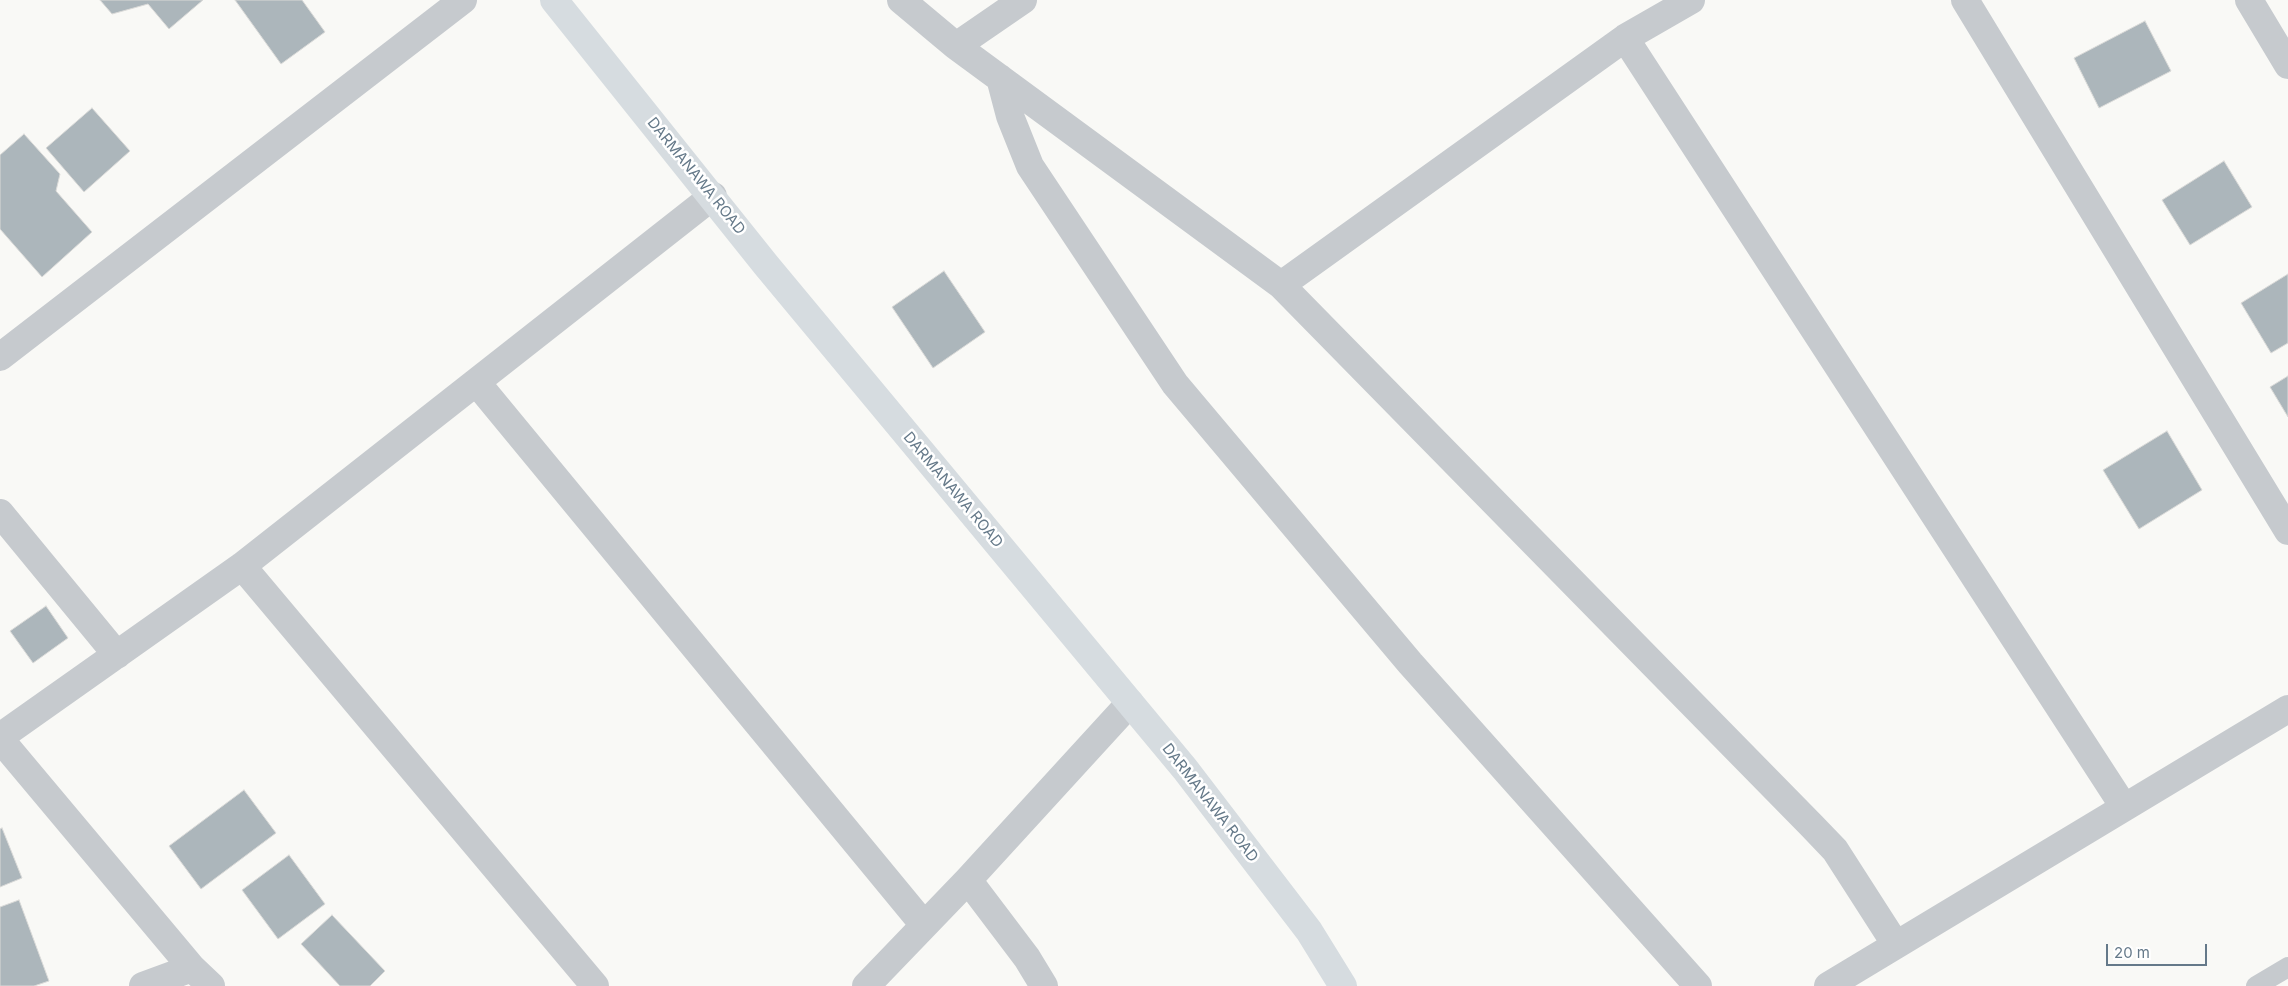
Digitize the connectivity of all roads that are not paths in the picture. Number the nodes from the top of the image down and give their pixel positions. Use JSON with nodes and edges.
{"nodes":[{"id":1,"x":463,"y":0,"type":"edge"},
{"id":2,"x":554,"y":0,"type":"edge"},
{"id":3,"x":901,"y":0,"type":"edge"},
{"id":4,"x":1023,"y":0,"type":"edge"},
{"id":5,"x":1691,"y":0,"type":"edge"},
{"id":6,"x":1965,"y":0,"type":"edge"},
{"id":7,"x":2249,"y":0,"type":"edge"},
{"id":8,"x":1625,"y":38,"type":"junction"},
{"id":9,"x":956,"y":46,"type":"junction"},
{"id":10,"x":2288,"y":65,"type":"edge"},
{"id":11,"x":1000,"y":78,"type":"junction"},
{"id":12,"x":713,"y":196,"type":"junction"},
{"id":13,"x":1281,"y":286,"type":"junction"},
{"id":14,"x":0,"y":357,"type":"edge"},
{"id":15,"x":477,"y":383,"type":"junction"},
{"id":16,"x":0,"y":513,"type":"edge"},
{"id":17,"x":2288,"y":531,"type":"edge"},
{"id":18,"x":242,"y":566,"type":"junction"},
{"id":19,"x":117,"y":655,"type":"junction"},
{"id":20,"x":1130,"y":704,"type":"junction"},
{"id":21,"x":2288,"y":709,"type":"edge"},
{"id":22,"x":0,"y":738,"type":"edge"},
{"id":23,"x":2124,"y":807,"type":"junction"},
{"id":24,"x":968,"y":880,"type":"junction"},
{"id":25,"x":924,"y":925,"type":"junction"},
{"id":26,"x":1896,"y":946,"type":"junction"},
{"id":27,"x":2288,"y":967,"type":"edge"},
{"id":28,"x":201,"y":977,"type":"edge"},
{"id":29,"x":143,"y":986,"type":"edge"},
{"id":30,"x":595,"y":986,"type":"edge"},
{"id":31,"x":866,"y":986,"type":"edge"},
{"id":32,"x":1044,"y":986,"type":"edge"},
{"id":33,"x":1343,"y":986,"type":"edge"},
{"id":34,"x":1698,"y":986,"type":"edge"},
{"id":35,"x":1828,"y":986,"type":"edge"},
{"id":36,"x":2256,"y":986,"type":"edge"}],
"edges":[{"from":1,"to":14,"type":"street"},
{"from":2,"to":12,"type":"street","name":"DARMANAWA ROAD"},
{"from":3,"to":9,"type":"street"},
{"from":4,"to":9,"type":"street"},
{"from":5,"to":8,"type":"street"},
{"from":6,"to":17,"type":"street"},
{"from":7,"to":10,"type":"street"},
{"from":8,"to":13,"type":"street"},
{"from":8,"to":23,"type":"street"},
{"from":9,"to":11,"type":"street"},
{"from":11,"to":13,"type":"street"},
{"from":11,"to":34,"type":"street"},
{"from":12,"to":15,"type":"street"},
{"from":12,"to":20,"type":"street","name":"DARMANAWA ROAD"},
{"from":13,"to":26,"type":"street"},
{"from":15,"to":18,"type":"street"},
{"from":15,"to":25,"type":"street"},
{"from":16,"to":19,"type":"street"},
{"from":18,"to":19,"type":"street"},
{"from":18,"to":30,"type":"street"},
{"from":19,"to":22,"type":"street"},
{"from":20,"to":24,"type":"street"},
{"from":20,"to":33,"type":"street","name":"DARMANAWA ROAD"},
{"from":21,"to":23,"type":"street"},
{"from":22,"to":28,"type":"street"},
{"from":23,"to":26,"type":"street"},
{"from":24,"to":25,"type":"street"},
{"from":24,"to":32,"type":"street"},
{"from":25,"to":31,"type":"street"},
{"from":26,"to":35,"type":"street"},
{"from":27,"to":36,"type":"lane"},
{"from":28,"to":29,"type":"street"}]}
